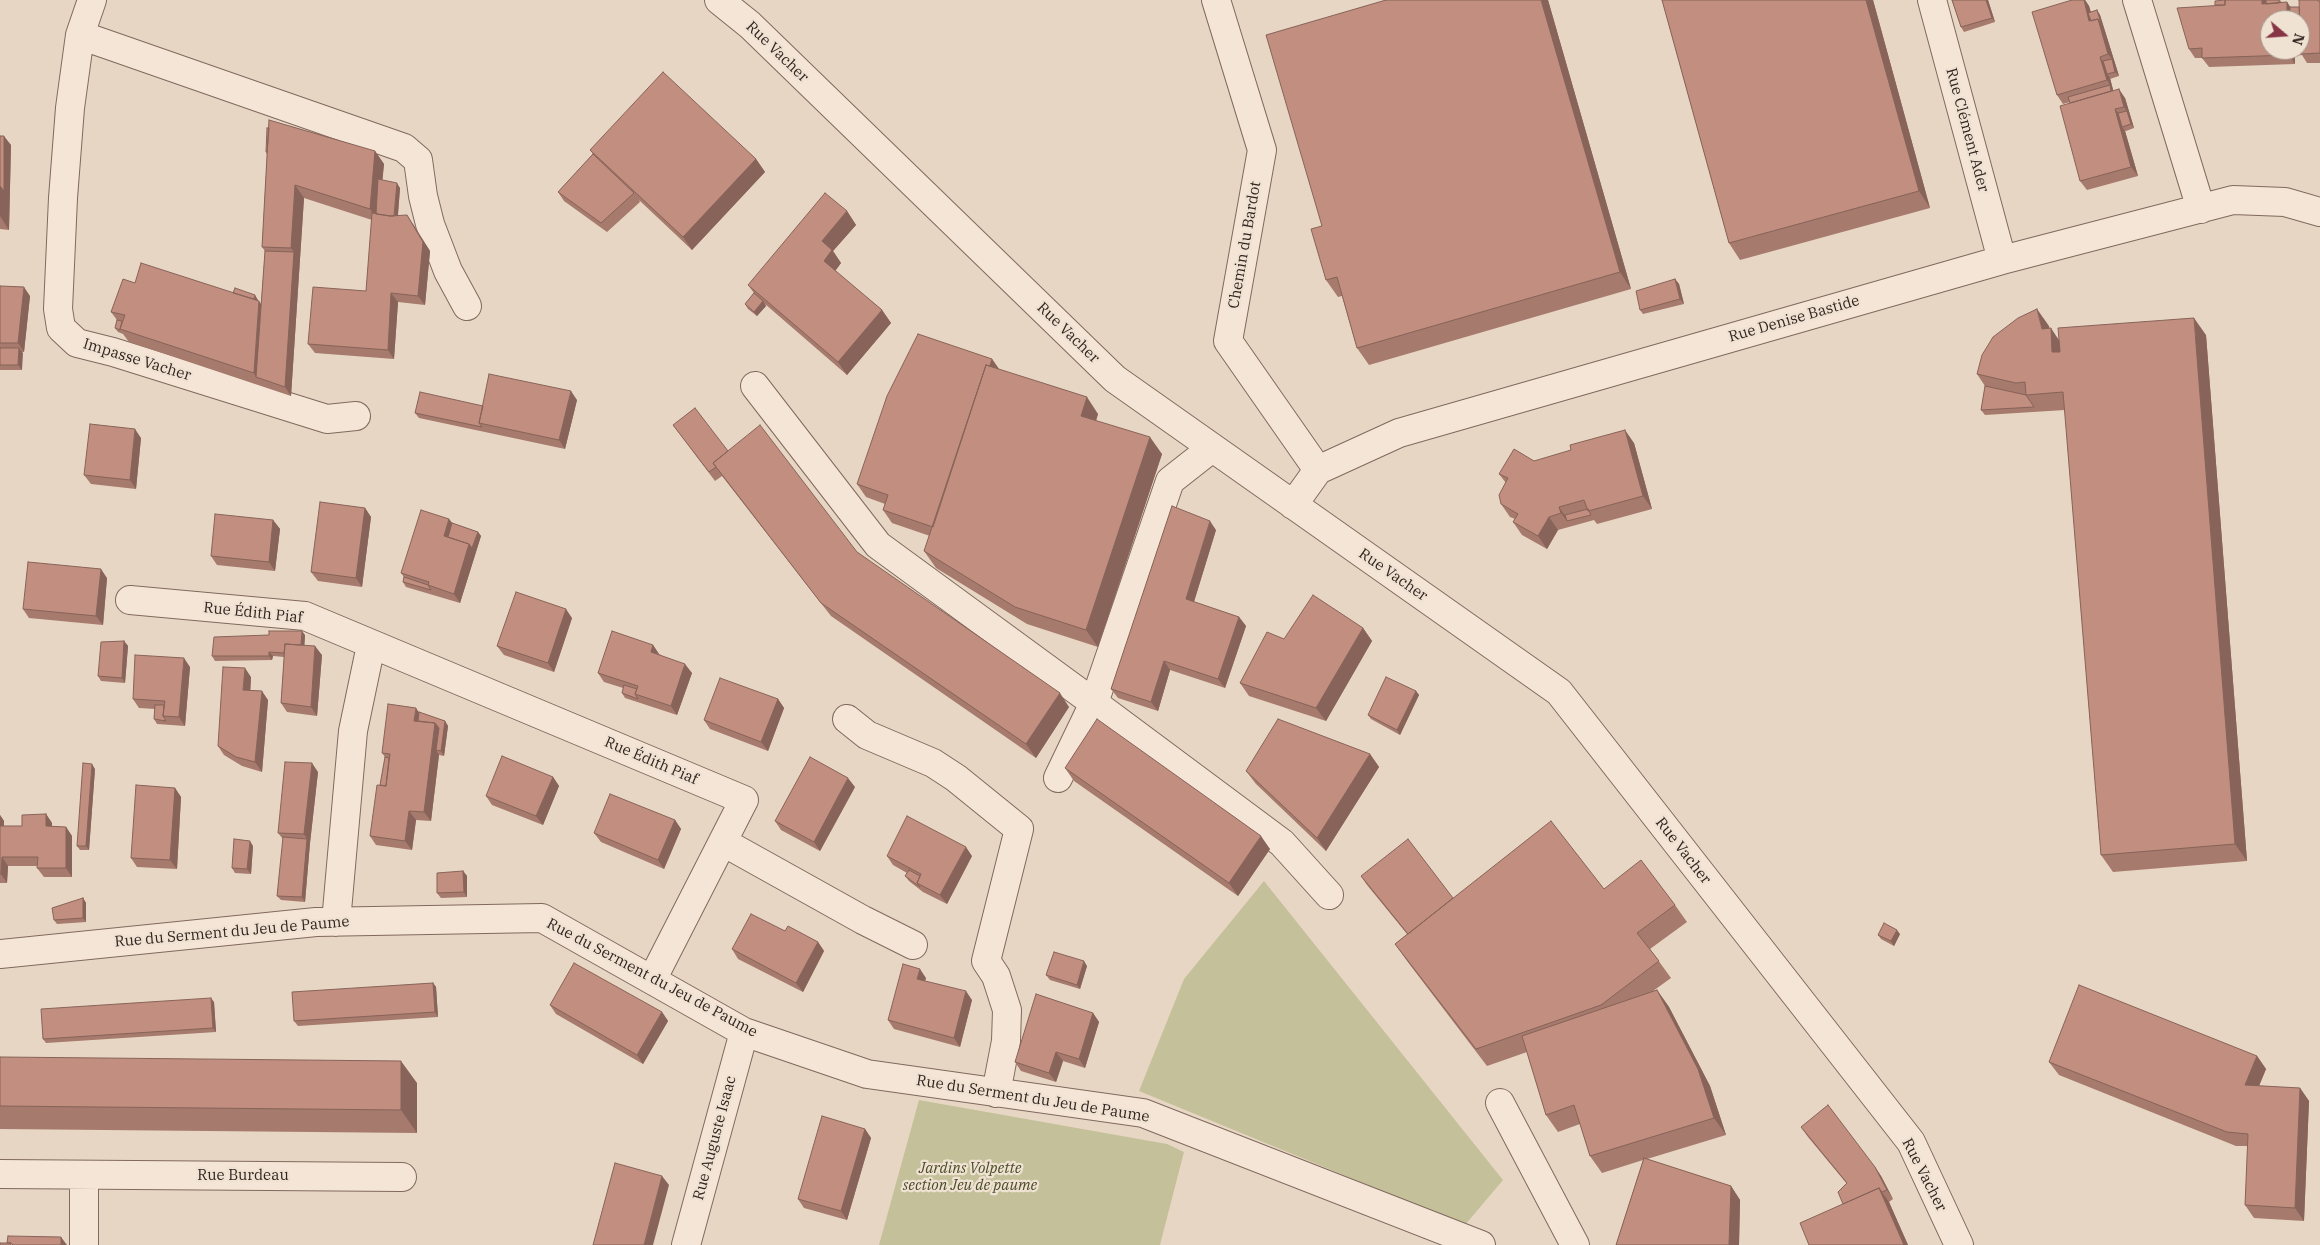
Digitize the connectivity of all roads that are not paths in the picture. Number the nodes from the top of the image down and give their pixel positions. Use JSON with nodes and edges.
{"nodes":[{"id":1,"x":92,"y":0,"type":"edge"},
{"id":2,"x":719,"y":0,"type":"edge"},
{"id":3,"x":1216,"y":0,"type":"edge"},
{"id":4,"x":1932,"y":0,"type":"edge"},
{"id":5,"x":2137,"y":0,"type":"edge"},
{"id":6,"x":80,"y":36,"type":"junction"},
{"id":7,"x":2201,"y":209,"type":"junction"},
{"id":8,"x":2320,"y":212,"type":"edge"},
{"id":9,"x":2002,"y":260,"type":"junction"},
{"id":10,"x":467,"y":306,"type":"dead end"},
{"id":11,"x":755,"y":386,"type":"dead end"},
{"id":12,"x":356,"y":416,"type":"dead end"},
{"id":13,"x":1212,"y":448,"type":"junction"},
{"id":14,"x":1318,"y":470,"type":"junction"},
{"id":15,"x":1293,"y":505,"type":"junction"},
{"id":16,"x":130,"y":600,"type":"dead end"},
{"id":17,"x":371,"y":645,"type":"junction"},
{"id":18,"x":1094,"y":702,"type":"junction"},
{"id":19,"x":847,"y":719,"type":"dead end"},
{"id":20,"x":1058,"y":778,"type":"dead end"},
{"id":21,"x":723,"y":842,"type":"junction"},
{"id":22,"x":1329,"y":895,"type":"dead end"},
{"id":23,"x":336,"y":922,"type":"junction"},
{"id":24,"x":913,"y":945,"type":"dead end"},
{"id":25,"x":0,"y":954,"type":"edge"},
{"id":26,"x":652,"y":980,"type":"junction"},
{"id":27,"x":744,"y":1032,"type":"junction"},
{"id":28,"x":996,"y":1093,"type":"junction"},
{"id":29,"x":1500,"y":1102,"type":"dead end"},
{"id":30,"x":0,"y":1174,"type":"edge"},
{"id":31,"x":84,"y":1174,"type":"junction"},
{"id":32,"x":402,"y":1177,"type":"dead end"},
{"id":33,"x":84,"y":1245,"type":"edge"},
{"id":34,"x":686,"y":1245,"type":"edge"},
{"id":35,"x":1481,"y":1245,"type":"edge"},
{"id":36,"x":1575,"y":1245,"type":"edge"},
{"id":37,"x":1959,"y":1245,"type":"edge"}],
"edges":[{"from":1,"to":6,"type":"street","name":"Impasse Vacher"},
{"from":2,"to":13,"type":"street","name":"Rue Vacher"},
{"from":3,"to":14,"type":"street","name":"Chemin du Bardot"},
{"from":4,"to":9,"type":"street","name":"Rue Clément Ader"},
{"from":5,"to":7,"type":"street"},
{"from":6,"to":10,"type":"street"},
{"from":6,"to":12,"type":"street","name":"Impasse Vacher"},
{"from":7,"to":8,"type":"street","name":"Rue Denise Bastide"},
{"from":7,"to":9,"type":"street","name":"Rue Denise Bastide"},
{"from":9,"to":14,"type":"street","name":"Rue Denise Bastide"},
{"from":11,"to":18,"type":"street"},
{"from":13,"to":15,"type":"street","name":"Rue Vacher"},
{"from":13,"to":18,"type":"street"},
{"from":14,"to":15,"type":"street","name":"Rue Denise Bastide"},
{"from":15,"to":37,"type":"street","name":"Rue Vacher"},
{"from":16,"to":17,"type":"street","name":"Rue Édith Piaf"},
{"from":17,"to":21,"type":"street","name":"Rue Édith Piaf"},
{"from":17,"to":23,"type":"street"},
{"from":18,"to":20,"type":"street"},
{"from":18,"to":22,"type":"street"},
{"from":19,"to":28,"type":"street"},
{"from":21,"to":24,"type":"street"},
{"from":21,"to":26,"type":"street","name":"Rue Édith Piaf"},
{"from":23,"to":25,"type":"street","name":"Rue du Serment du Jeu de Paume"},
{"from":23,"to":26,"type":"street","name":"Rue du Serment du Jeu de Paume"},
{"from":26,"to":27,"type":"street","name":"Rue du Serment du Jeu de Paume"},
{"from":27,"to":28,"type":"street","name":"Rue du Serment du Jeu de Paume"},
{"from":27,"to":34,"type":"street","name":"Rue Auguste Isaac"},
{"from":28,"to":35,"type":"street","name":"Rue du Serment du Jeu de Paume"},
{"from":29,"to":36,"type":"street"},
{"from":30,"to":31,"type":"street","name":"Rue Burdeau"},
{"from":31,"to":32,"type":"street","name":"Rue Burdeau"},
{"from":31,"to":33,"type":"street"}]}
